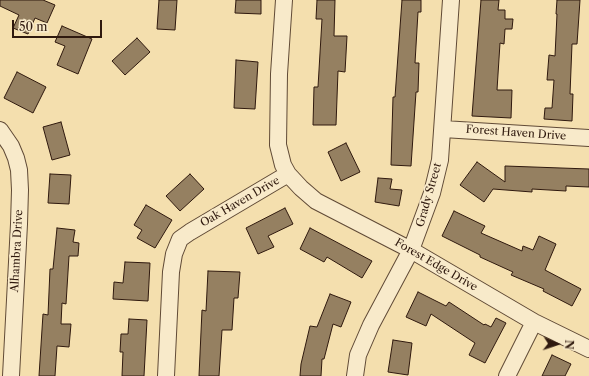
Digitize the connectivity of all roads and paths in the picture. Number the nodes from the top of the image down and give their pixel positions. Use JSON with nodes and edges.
{"nodes":[{"id":1,"x":284,"y":0,"type":"edge"},
{"id":2,"x":451,"y":0,"type":"edge"},
{"id":3,"x":443,"y":129,"type":"junction"},
{"id":4,"x":0,"y":130,"type":"edge"},
{"id":5,"x":589,"y":138,"type":"edge"},
{"id":6,"x":288,"y":174,"type":"junction"},
{"id":7,"x":412,"y":250,"type":"junction"},
{"id":8,"x":534,"y":322,"type":"junction"},
{"id":9,"x":589,"y":349,"type":"edge"},
{"id":10,"x":11,"y":376,"type":"edge"},
{"id":11,"x":166,"y":376,"type":"edge"},
{"id":12,"x":355,"y":376,"type":"edge"},
{"id":13,"x":507,"y":376,"type":"edge"}],
"edges":[{"from":1,"to":6,"type":"street","name":"Oak Haven Drive"},
{"from":2,"to":3,"type":"street","name":"Grady Street"},
{"from":3,"to":5,"type":"street","name":"Forest Haven Drive"},
{"from":3,"to":7,"type":"street","name":"Grady Street"},
{"from":4,"to":10,"type":"street","name":"Alhambra Drive"},
{"from":6,"to":7,"type":"street","name":"Forest Edge Drive"},
{"from":6,"to":11,"type":"street","name":"Oak Haven Drive"},
{"from":7,"to":8,"type":"street","name":"Forest Edge Drive"},
{"from":7,"to":12,"type":"street","name":"Grady Street"},
{"from":8,"to":9,"type":"street","name":"Forest Edge Drive"},
{"from":8,"to":13,"type":"street"}]}
